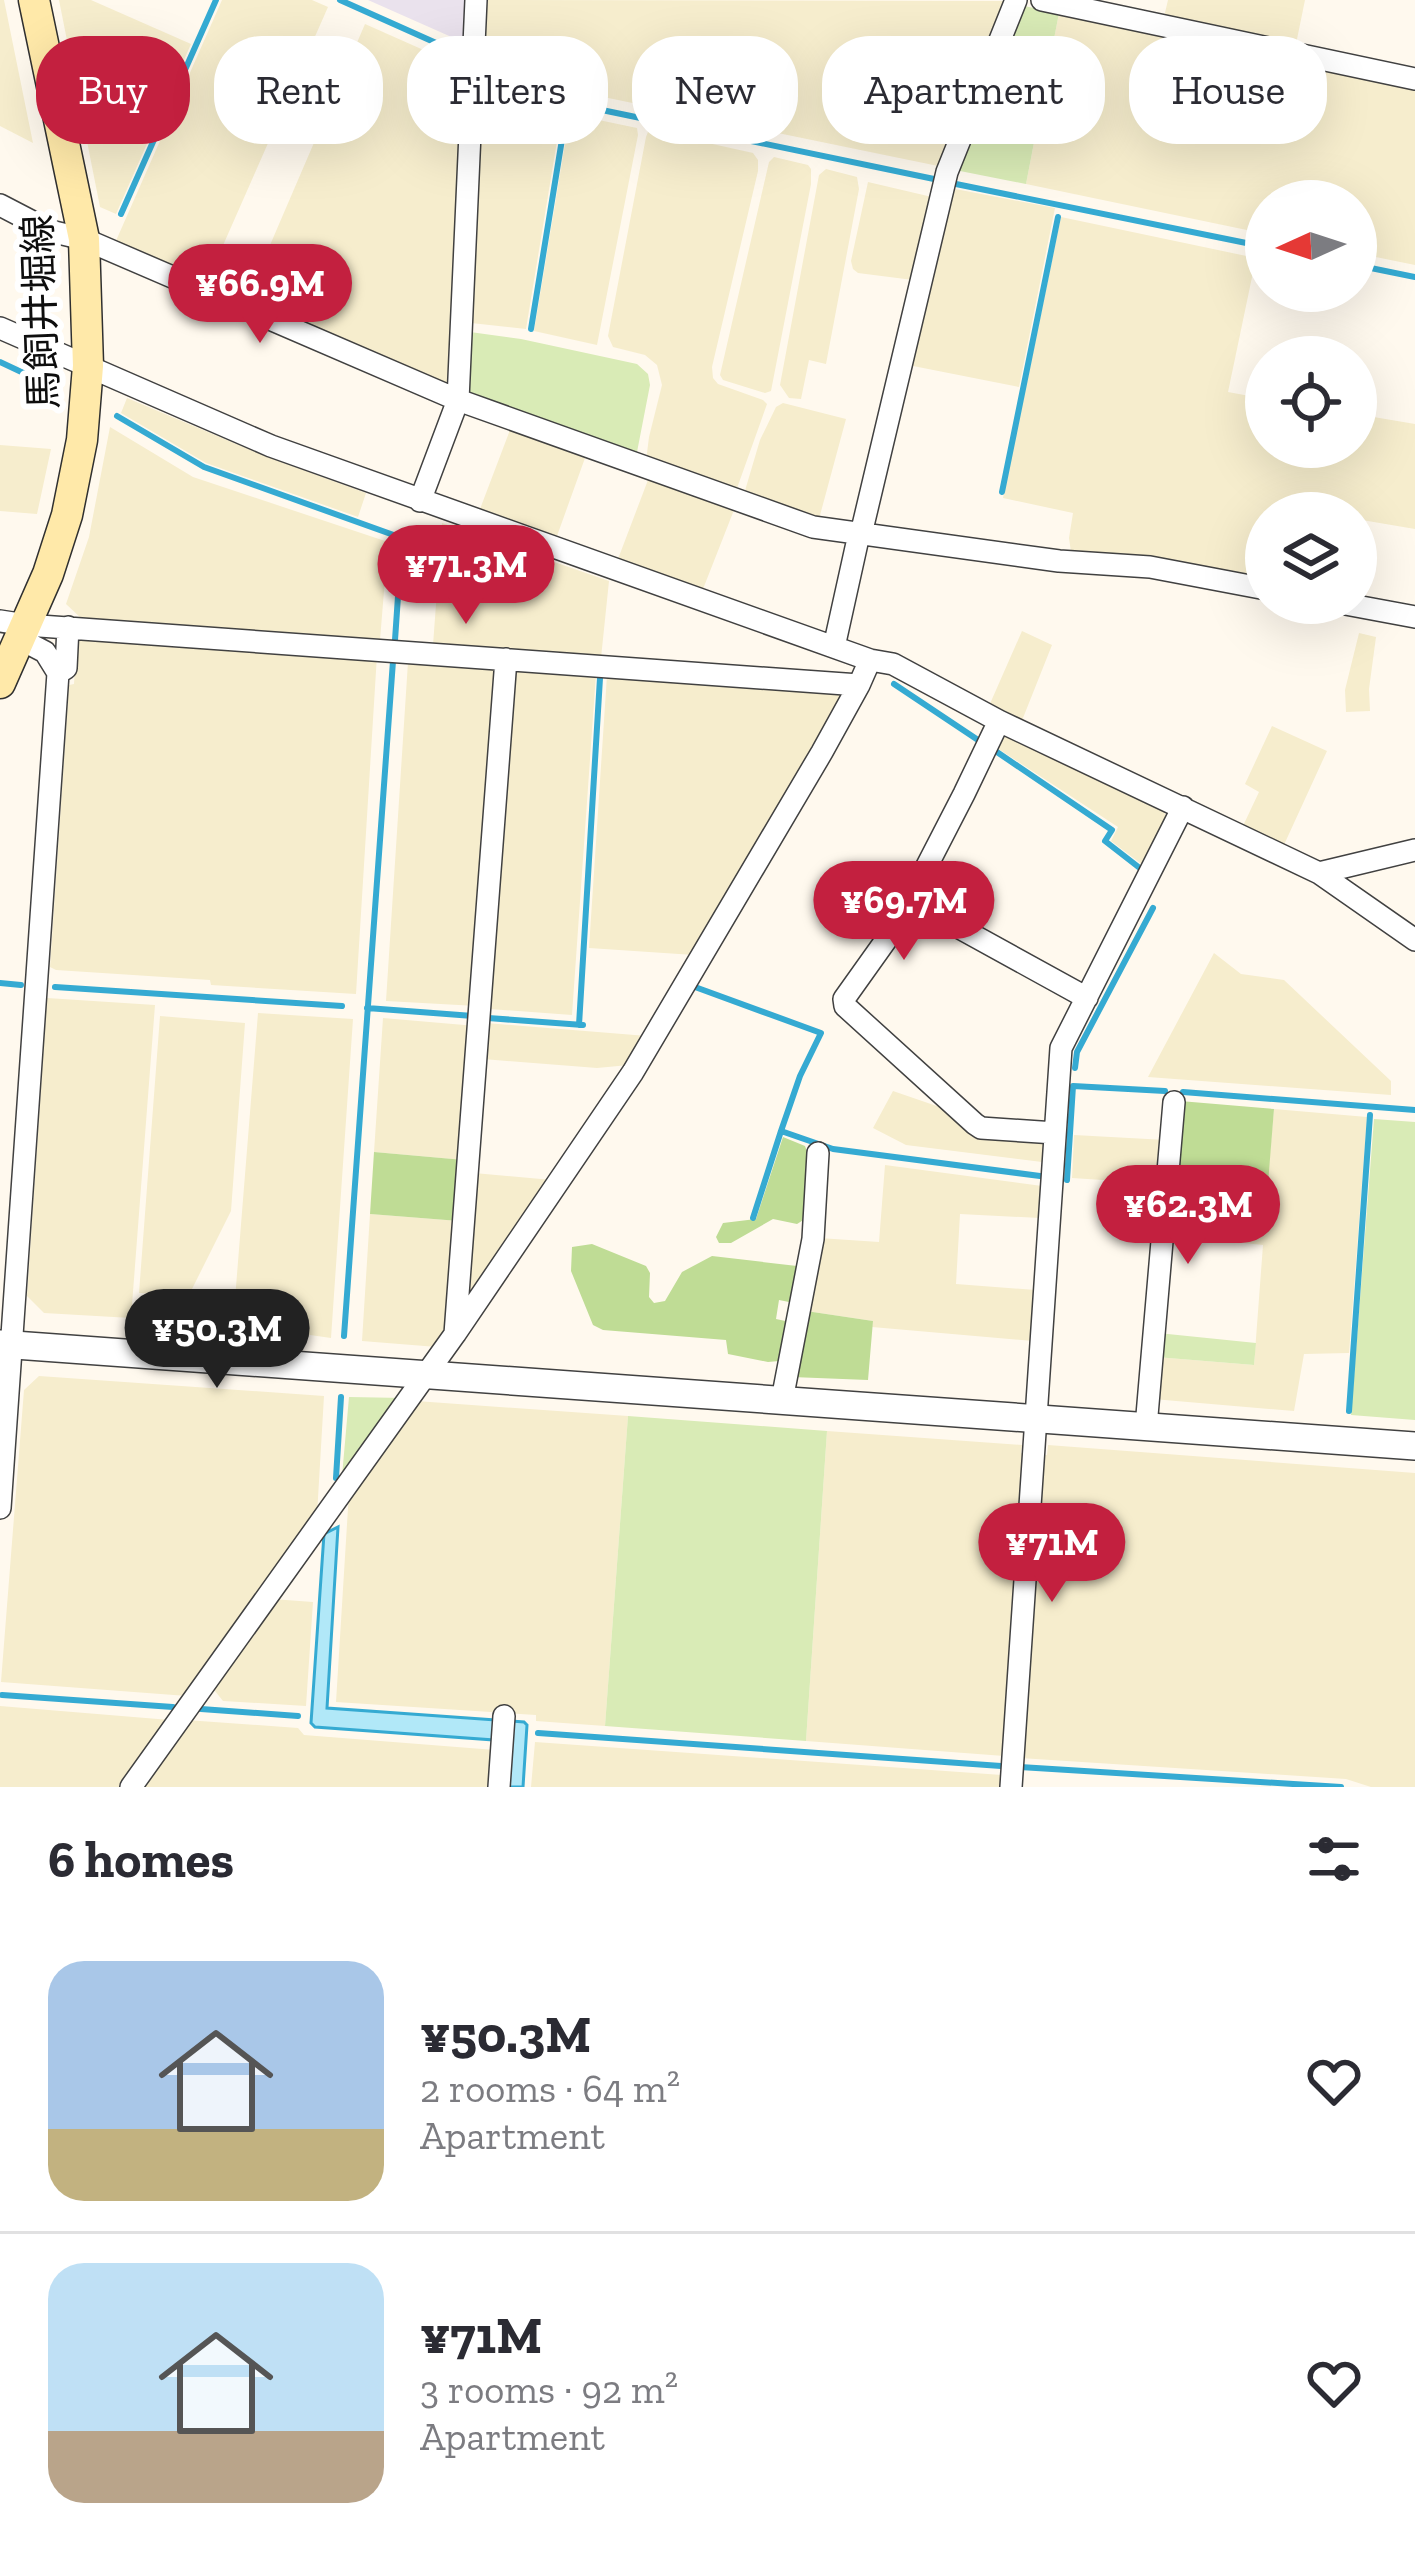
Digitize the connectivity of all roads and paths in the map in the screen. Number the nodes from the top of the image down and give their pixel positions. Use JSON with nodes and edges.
{"nodes":[{"id":1,"x":34,"y":0,"type":"edge"},
{"id":2,"x":476,"y":0,"type":"edge"},
{"id":3,"x":1016,"y":0,"type":"edge"},
{"id":4,"x":1042,"y":0,"type":"edge"},
{"id":5,"x":1415,"y":79,"type":"edge"},
{"id":6,"x":0,"y":205,"type":"edge"},
{"id":7,"x":84,"y":239,"type":"junction"},
{"id":8,"x":0,"y":328,"type":"edge"},
{"id":9,"x":88,"y":366,"type":"junction"},
{"id":10,"x":458,"y":400,"type":"junction"},
{"id":11,"x":420,"y":501,"type":"junction"},
{"id":12,"x":860,"y":534,"type":"junction"},
{"id":13,"x":1245,"y":585,"type":"edge"},
{"id":14,"x":1377,"y":610,"type":"edge"},
{"id":15,"x":1415,"y":617,"type":"edge"},
{"id":16,"x":68,"y":627,"type":"junction"},
{"id":17,"x":15,"y":628,"type":"edge"},
{"id":18,"x":834,"y":647,"type":"junction"},
{"id":19,"x":506,"y":659,"type":"junction"},
{"id":20,"x":870,"y":660,"type":"junction"},
{"id":21,"x":58,"y":674,"type":"junction"},
{"id":22,"x":0,"y":682,"type":"edge"},
{"id":23,"x":860,"y":685,"type":"junction"},
{"id":24,"x":999,"y":721,"type":"junction"},
{"id":25,"x":1184,"y":807,"type":"junction"},
{"id":26,"x":1415,"y":850,"type":"edge"},
{"id":27,"x":1319,"y":873,"type":"junction"},
{"id":28,"x":909,"y":900,"type":"junction"},
{"id":29,"x":1415,"y":940,"type":"edge"},
{"id":30,"x":1087,"y":998,"type":"junction"},
{"id":31,"x":1174,"y":1102,"type":"dead end"},
{"id":32,"x":1055,"y":1133,"type":"junction"},
{"id":33,"x":818,"y":1154,"type":"dead end"},
{"id":34,"x":455,"y":1334,"type":"junction"},
{"id":35,"x":6,"y":1344,"type":"edge"},
{"id":36,"x":426,"y":1375,"type":"junction"},
{"id":37,"x":782,"y":1400,"type":"junction"},
{"id":38,"x":1036,"y":1419,"type":"junction"},
{"id":39,"x":1146,"y":1427,"type":"junction"},
{"id":40,"x":1415,"y":1446,"type":"edge"},
{"id":41,"x":0,"y":1508,"type":"edge"},
{"id":42,"x":504,"y":1718,"type":"dead end"},
{"id":43,"x":131,"y":1787,"type":"edge"},
{"id":44,"x":499,"y":1787,"type":"edge"},
{"id":45,"x":1011,"y":1787,"type":"edge"}],
"edges":[{"from":1,"to":7,"type":"main road","name":"馬飼井堀線"},
{"from":2,"to":10,"type":"street"},
{"from":3,"to":12,"type":"street"},
{"from":4,"to":5,"type":"street"},
{"from":6,"to":7,"type":"street"},
{"from":7,"to":9,"type":"main road","name":"馬飼井堀線"},
{"from":7,"to":10,"type":"street"},
{"from":8,"to":9,"type":"street"},
{"from":9,"to":11,"type":"street"},
{"from":9,"to":17,"type":"main road","name":"馬飼井堀線"},
{"from":10,"to":11,"type":"street"},
{"from":10,"to":12,"type":"street"},
{"from":11,"to":18,"type":"street"},
{"from":12,"to":13,"type":"street"},
{"from":12,"to":18,"type":"street"},
{"from":14,"to":15,"type":"street"},
{"from":16,"to":17,"type":"street"},
{"from":16,"to":19,"type":"street"},
{"from":16,"to":21,"type":"street"},
{"from":17,"to":21,"type":"street"},
{"from":17,"to":22,"type":"main road","name":"馬飼井堀線"},
{"from":18,"to":20,"type":"street"},
{"from":19,"to":23,"type":"street"},
{"from":19,"to":34,"type":"street"},
{"from":20,"to":23,"type":"street"},
{"from":20,"to":24,"type":"street"},
{"from":21,"to":35,"type":"street"},
{"from":23,"to":34,"type":"street"},
{"from":24,"to":25,"type":"street"},
{"from":24,"to":28,"type":"street"},
{"from":25,"to":27,"type":"street"},
{"from":25,"to":30,"type":"street"},
{"from":26,"to":27,"type":"street"},
{"from":27,"to":29,"type":"street"},
{"from":28,"to":30,"type":"street"},
{"from":28,"to":32,"type":"street"},
{"from":30,"to":32,"type":"street"},
{"from":31,"to":39,"type":"street"},
{"from":32,"to":38,"type":"street"},
{"from":33,"to":37,"type":"street"},
{"from":34,"to":36,"type":"street"},
{"from":35,"to":36,"type":"street"},
{"from":35,"to":41,"type":"street"},
{"from":36,"to":37,"type":"street"},
{"from":36,"to":43,"type":"street"},
{"from":37,"to":38,"type":"street"},
{"from":38,"to":39,"type":"street"},
{"from":38,"to":45,"type":"street"},
{"from":39,"to":40,"type":"street"},
{"from":42,"to":44,"type":"street"}]}
